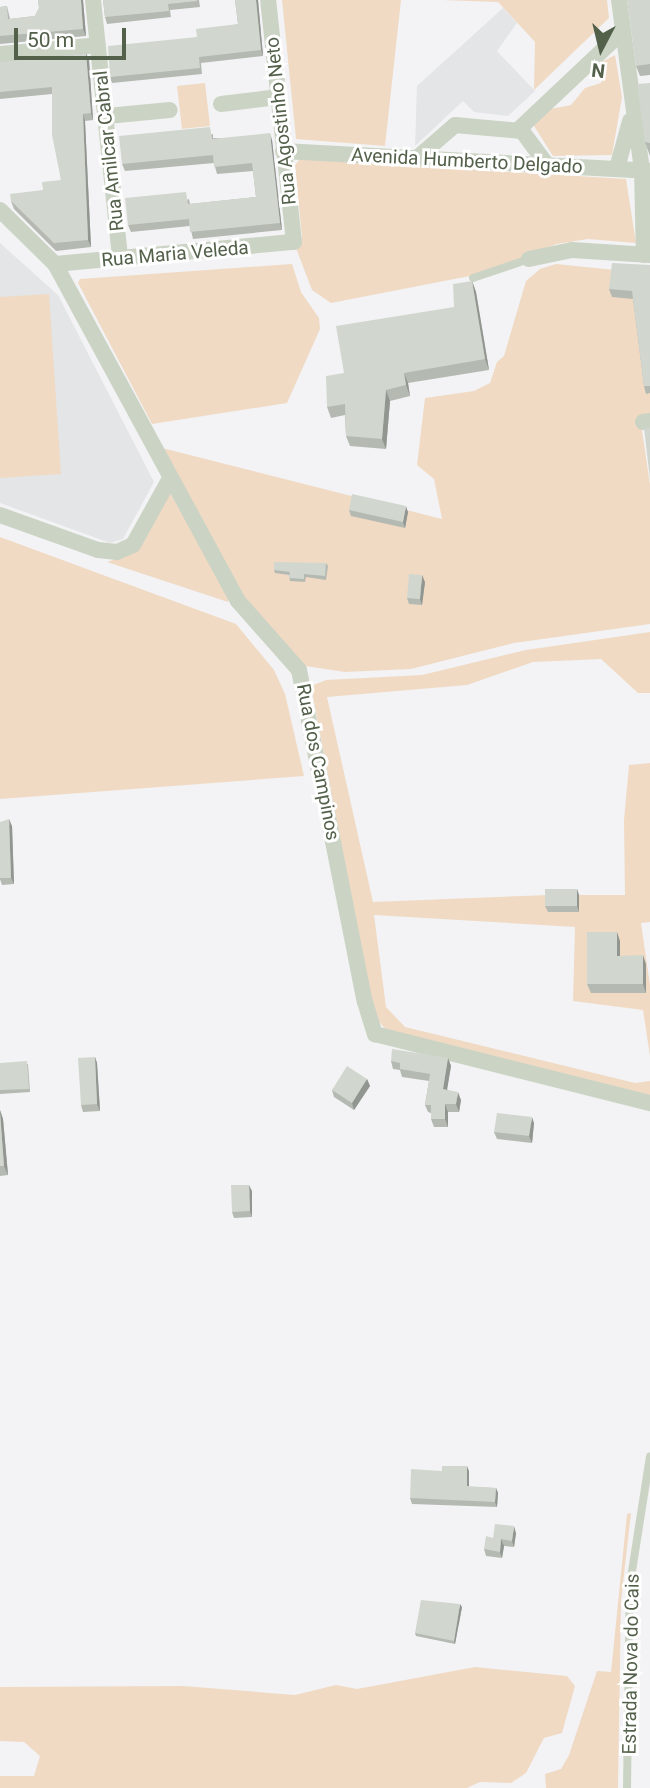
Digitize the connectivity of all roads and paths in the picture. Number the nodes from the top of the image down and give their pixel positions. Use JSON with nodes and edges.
{"nodes":[{"id":1,"x":93,"y":0,"type":"edge"},
{"id":2,"x":268,"y":0,"type":"edge"},
{"id":3,"x":619,"y":0,"type":"edge"},
{"id":4,"x":622,"y":32,"type":"junction"},
{"id":5,"x":98,"y":45,"type":"junction"},
{"id":6,"x":0,"y":54,"type":"edge"},
{"id":7,"x":650,"y":86,"type":"edge"},
{"id":8,"x":628,"y":88,"type":"junction"},
{"id":9,"x":278,"y":97,"type":"junction"},
{"id":10,"x":221,"y":104,"type":"dead end"},
{"id":11,"x":170,"y":110,"type":"dead end"},
{"id":12,"x":107,"y":116,"type":"junction"},
{"id":13,"x":632,"y":116,"type":"junction"},
{"id":14,"x":518,"y":130,"type":"junction"},
{"id":15,"x":283,"y":151,"type":"junction"},
{"id":16,"x":417,"y":158,"type":"junction"},
{"id":17,"x":547,"y":165,"type":"junction"},
{"id":18,"x":617,"y":168,"type":"junction"},
{"id":19,"x":646,"y":170,"type":"edge"},
{"id":20,"x":0,"y":210,"type":"edge"},
{"id":21,"x":294,"y":242,"type":"joint"},
{"id":22,"x":647,"y":255,"type":"edge"},
{"id":23,"x":529,"y":259,"type":"joint"},
{"id":24,"x":120,"y":260,"type":"junction"},
{"id":25,"x":55,"y":264,"type":"junction"},
{"id":26,"x":473,"y":278,"type":"edge"},
{"id":27,"x":169,"y":480,"type":"junction"},
{"id":28,"x":0,"y":515,"type":"edge"},
{"id":29,"x":650,"y":1103,"type":"edge"},
{"id":30,"x":650,"y":1457,"type":"edge"},
{"id":31,"x":627,"y":1788,"type":"edge"}],
"edges":[{"from":1,"to":5,"type":"street","name":"Rua Amilcar Cabral"},
{"from":2,"to":9,"type":"street","name":"Rua Agostinho Neto"},
{"from":3,"to":4,"type":"street"},
{"from":4,"to":8,"type":"street"},
{"from":4,"to":14,"type":"street"},
{"from":5,"to":6,"type":"street"},
{"from":5,"to":12,"type":"street","name":"Rua Amilcar Cabral"},
{"from":7,"to":8,"type":"street"},
{"from":8,"to":13,"type":"street"},
{"from":9,"to":10,"type":"street"},
{"from":9,"to":15,"type":"street","name":"Rua Agostinho Neto"},
{"from":11,"to":12,"type":"street"},
{"from":12,"to":24,"type":"street","name":"Rua Amilcar Cabral"},
{"from":13,"to":18,"type":"street"},
{"from":13,"to":19,"type":"street"},
{"from":14,"to":16,"type":"street"},
{"from":14,"to":17,"type":"street"},
{"from":15,"to":16,"type":"street","name":"Avenida Humberto Delgado"},
{"from":15,"to":21,"type":"street","name":"Rua Agostinho Neto"},
{"from":16,"to":17,"type":"street","name":"Avenida Humberto Delgado"},
{"from":17,"to":18,"type":"street","name":"Avenida Humberto Delgado"},
{"from":18,"to":19,"type":"street","name":"Avenida Humberto Delgado"},
{"from":19,"to":22,"type":"street"},
{"from":20,"to":25,"type":"street","name":"Rua dos Campinos"},
{"from":21,"to":24,"type":"street","name":"Rua Maria Veleda"},
{"from":22,"to":23,"type":"street"},
{"from":23,"to":26,"type":"lane"},
{"from":24,"to":25,"type":"street","name":"Rua Maria Veleda"},
{"from":25,"to":27,"type":"street","name":"Rua dos Campinos"},
{"from":27,"to":28,"type":"street"},
{"from":27,"to":29,"type":"street","name":"Rua dos Campinos"},
{"from":30,"to":31,"type":"lane","name":"Estrada Nova do Cais"}]}
